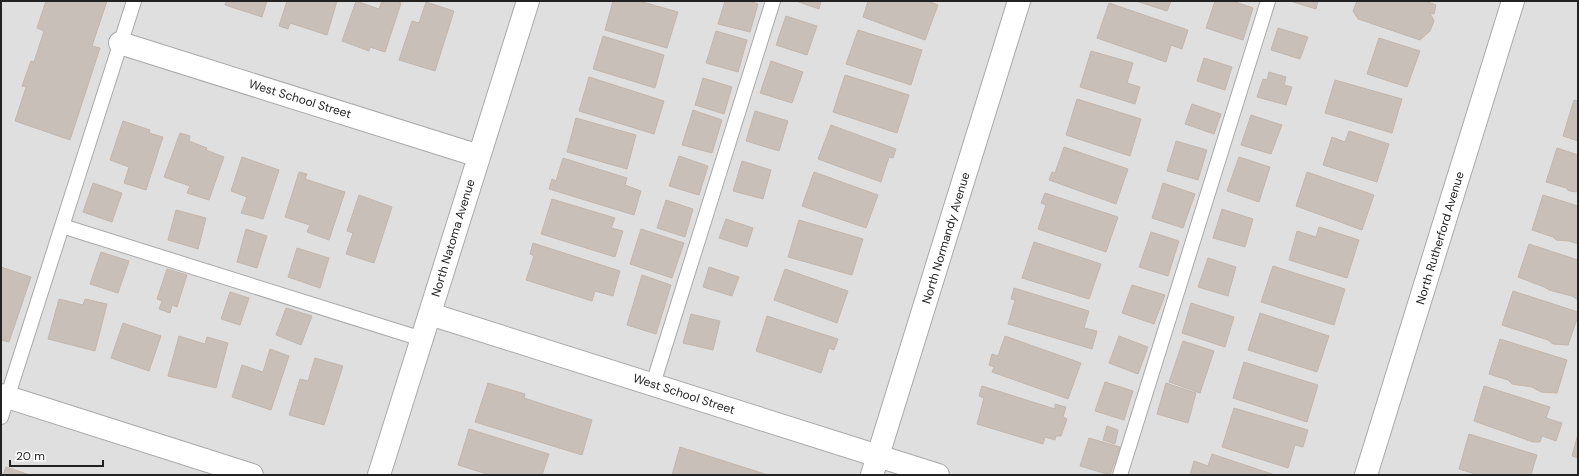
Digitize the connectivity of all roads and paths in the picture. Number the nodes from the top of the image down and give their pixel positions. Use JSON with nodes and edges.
{"nodes":[{"id":1,"x":134,"y":1,"type":"edge"},
{"id":2,"x":528,"y":1,"type":"edge"},
{"id":3,"x":773,"y":1,"type":"edge"},
{"id":4,"x":1019,"y":1,"type":"edge"},
{"id":5,"x":1268,"y":1,"type":"edge"},
{"id":6,"x":1514,"y":1,"type":"edge"},
{"id":7,"x":120,"y":43,"type":"junction"},
{"id":8,"x":479,"y":156,"type":"junction"},
{"id":9,"x":62,"y":226,"type":"junction"},
{"id":10,"x":430,"y":314,"type":"junction"},
{"id":11,"x":422,"y":339,"type":"junction"},
{"id":12,"x":652,"y":384,"type":"junction"},
{"id":13,"x":4,"y":396,"type":"edge"},
{"id":14,"x":1,"y":417,"type":"edge"},
{"id":15,"x":875,"y":466,"type":"edge"},
{"id":16,"x":252,"y":475,"type":"edge"},
{"id":17,"x":380,"y":475,"type":"edge"},
{"id":18,"x":938,"y":475,"type":"edge"},
{"id":19,"x":1120,"y":475,"type":"edge"},
{"id":20,"x":1366,"y":475,"type":"edge"}],
"edges":[{"from":1,"to":7,"type":"lane"},
{"from":2,"to":8,"type":"street","name":"North Natoma Avenue"},
{"from":3,"to":12,"type":"lane"},
{"from":4,"to":15,"type":"street","name":"North Normandy Avenue"},
{"from":5,"to":19,"type":"lane"},
{"from":6,"to":20,"type":"street","name":"North Rutherford Avenue"},
{"from":7,"to":8,"type":"street","name":"West School Street"},
{"from":7,"to":9,"type":"lane"},
{"from":8,"to":10,"type":"street","name":"North Natoma Avenue"},
{"from":9,"to":11,"type":"lane"},
{"from":9,"to":13,"type":"lane"},
{"from":10,"to":11,"type":"street","name":"North Natoma Avenue"},
{"from":10,"to":12,"type":"street","name":"West School Street"},
{"from":11,"to":17,"type":"street","name":"North Natoma Avenue"},
{"from":12,"to":15,"type":"street","name":"West School Street"},
{"from":13,"to":14,"type":"lane"},
{"from":13,"to":16,"type":"street"},
{"from":15,"to":18,"type":"street","name":"West School Street"}]}
